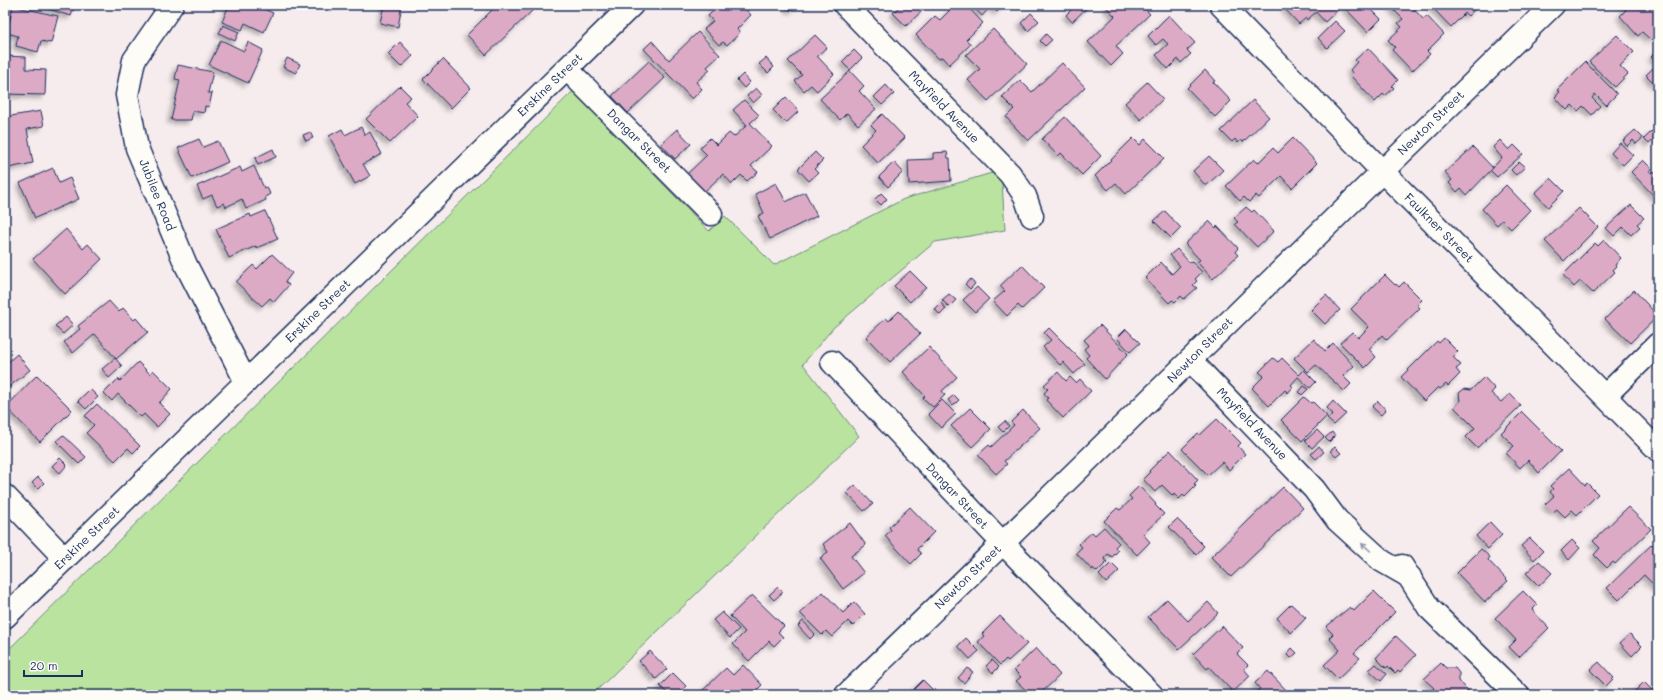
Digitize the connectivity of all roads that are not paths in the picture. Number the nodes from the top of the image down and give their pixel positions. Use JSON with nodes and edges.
{"nodes":[{"id":1,"x":172,"y":5,"type":"edge"},
{"id":2,"x":632,"y":5,"type":"edge"},
{"id":3,"x":845,"y":5,"type":"edge"},
{"id":4,"x":1221,"y":5,"type":"edge"},
{"id":5,"x":1553,"y":5,"type":"edge"},
{"id":6,"x":567,"y":68,"type":"junction"},
{"id":7,"x":1382,"y":171,"type":"junction"},
{"id":8,"x":711,"y":214,"type":"dead end"},
{"id":9,"x":1032,"y":216,"type":"dead end"},
{"id":10,"x":1658,"y":344,"type":"edge"},
{"id":11,"x":1190,"y":360,"type":"junction"},
{"id":12,"x":832,"y":362,"type":"dead end"},
{"id":13,"x":246,"y":382,"type":"junction"},
{"id":14,"x":1606,"y":396,"type":"junction"},
{"id":15,"x":1658,"y":450,"type":"edge"},
{"id":16,"x":5,"y":496,"type":"edge"},
{"id":17,"x":1003,"y":544,"type":"junction"},
{"id":18,"x":65,"y":559,"type":"junction"},
{"id":19,"x":5,"y":618,"type":"edge"},
{"id":20,"x":846,"y":695,"type":"edge"},
{"id":21,"x":1152,"y":695,"type":"edge"},
{"id":22,"x":1518,"y":695,"type":"edge"}],
"edges":[{"from":1,"to":13,"type":"street","name":"Jubilee Road"},
{"from":2,"to":6,"type":"street","name":"Erskine Street"},
{"from":3,"to":9,"type":"street","name":"Mayfield Avenue"},
{"from":4,"to":7,"type":"street","name":"Faulkner Street"},
{"from":5,"to":7,"type":"street","name":"Newton Street"},
{"from":6,"to":8,"type":"street","name":"Dangar Street"},
{"from":6,"to":13,"type":"street","name":"Erskine Street"},
{"from":7,"to":11,"type":"street","name":"Newton Street"},
{"from":7,"to":14,"type":"street","name":"Faulkner Street"},
{"from":10,"to":14,"type":"street"},
{"from":11,"to":17,"type":"street","name":"Newton Street"},
{"from":11,"to":22,"type":"street","name":"Mayfield Avenue"},
{"from":12,"to":17,"type":"street","name":"Dangar Street"},
{"from":13,"to":18,"type":"street","name":"Erskine Street"},
{"from":14,"to":15,"type":"street","name":"Faulkner Street"},
{"from":16,"to":18,"type":"street"},
{"from":17,"to":20,"type":"street","name":"Newton Street"},
{"from":17,"to":21,"type":"street","name":"Dangar Street"},
{"from":18,"to":19,"type":"street","name":"Erskine Street"}]}
